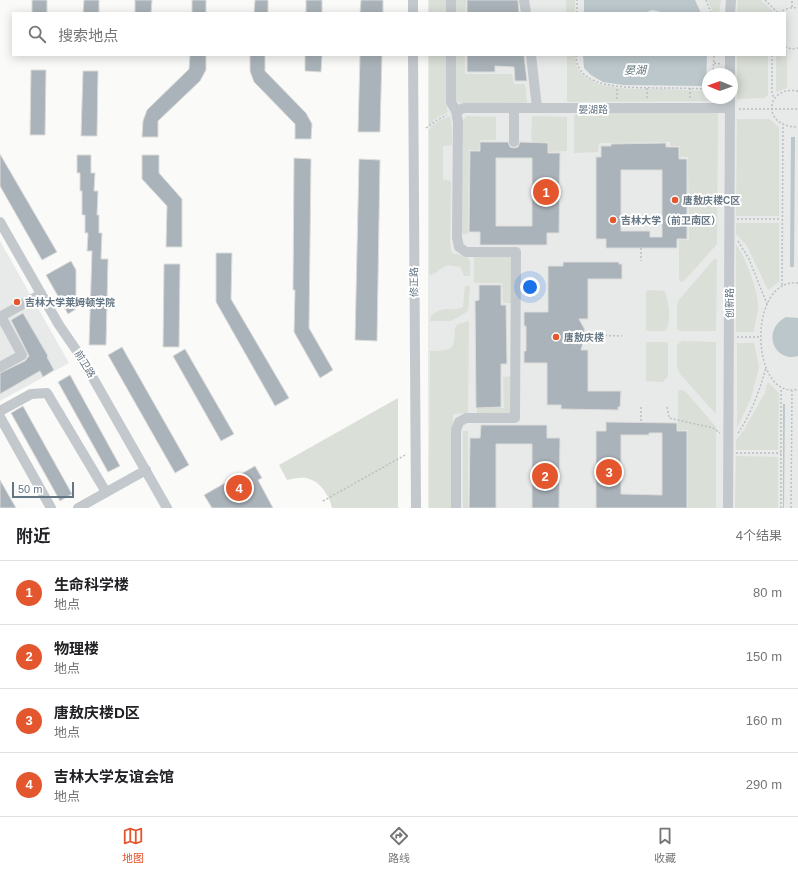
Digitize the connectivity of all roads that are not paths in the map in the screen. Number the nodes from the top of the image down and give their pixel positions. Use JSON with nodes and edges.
{"nodes":[{"id":1,"x":413,"y":0,"type":"edge"},
{"id":2,"x":451,"y":0,"type":"edge"},
{"id":3,"x":524,"y":0,"type":"edge"},
{"id":4,"x":731,"y":0,"type":"edge"},
{"id":5,"x":413,"y":12,"type":"edge"},
{"id":6,"x":451,"y":12,"type":"edge"},
{"id":7,"x":526,"y":12,"type":"edge"},
{"id":8,"x":730,"y":12,"type":"edge"},
{"id":9,"x":413,"y":56,"type":"edge"},
{"id":10,"x":451,"y":56,"type":"edge"},
{"id":11,"x":531,"y":56,"type":"edge"},
{"id":12,"x":730,"y":56,"type":"edge"},
{"id":13,"x":730,"y":68,"type":"edge"},
{"id":14,"x":733,"y":104,"type":"edge"},
{"id":15,"x":514,"y":108,"type":"junction"},
{"id":16,"x":537,"y":108,"type":"junction"},
{"id":17,"x":456,"y":110,"type":"junction"},
{"id":18,"x":514,"y":142,"type":"dead end"},
{"id":19,"x":0,"y":222,"type":"edge"},
{"id":20,"x":41,"y":294,"type":"junction"},
{"id":21,"x":0,"y":317,"type":"edge"},
{"id":22,"x":0,"y":367,"type":"edge"},
{"id":23,"x":0,"y":410,"type":"edge"},
{"id":24,"x":0,"y":417,"type":"edge"},
{"id":25,"x":146,"y":470,"type":"junction"},
{"id":26,"x":106,"y":492,"type":"junction"},
{"id":27,"x":51,"y":508,"type":"edge"},
{"id":28,"x":78,"y":508,"type":"edge"},
{"id":29,"x":167,"y":508,"type":"edge"},
{"id":30,"x":416,"y":508,"type":"edge"},
{"id":31,"x":456,"y":508,"type":"edge"},
{"id":32,"x":728,"y":508,"type":"edge"}],
"edges":[{"from":1,"to":5,"type":"street"},
{"from":2,"to":6,"type":"street"},
{"from":3,"to":7,"type":"street"},
{"from":4,"to":8,"type":"street"},
{"from":9,"to":30,"type":"street","name":"修正路"},
{"from":10,"to":17,"type":"street"},
{"from":11,"to":16,"type":"street"},
{"from":12,"to":13,"type":"street"},
{"from":14,"to":16,"type":"street","name":"晏湖路"},
{"from":14,"to":32,"type":"street","name":"创新路"},
{"from":15,"to":16,"type":"street","name":"晏湖路"},
{"from":15,"to":17,"type":"street","name":"晏湖路"},
{"from":15,"to":18,"type":"street"},
{"from":17,"to":31,"type":"street"},
{"from":19,"to":20,"type":"street","name":"前卫路"},
{"from":20,"to":21,"type":"street"},
{"from":20,"to":25,"type":"street","name":"前卫路"},
{"from":21,"to":22,"type":"street"},
{"from":23,"to":26,"type":"street"},
{"from":24,"to":27,"type":"street"},
{"from":25,"to":26,"type":"street"},
{"from":25,"to":29,"type":"street","name":"前卫路"},
{"from":26,"to":28,"type":"street"}]}
